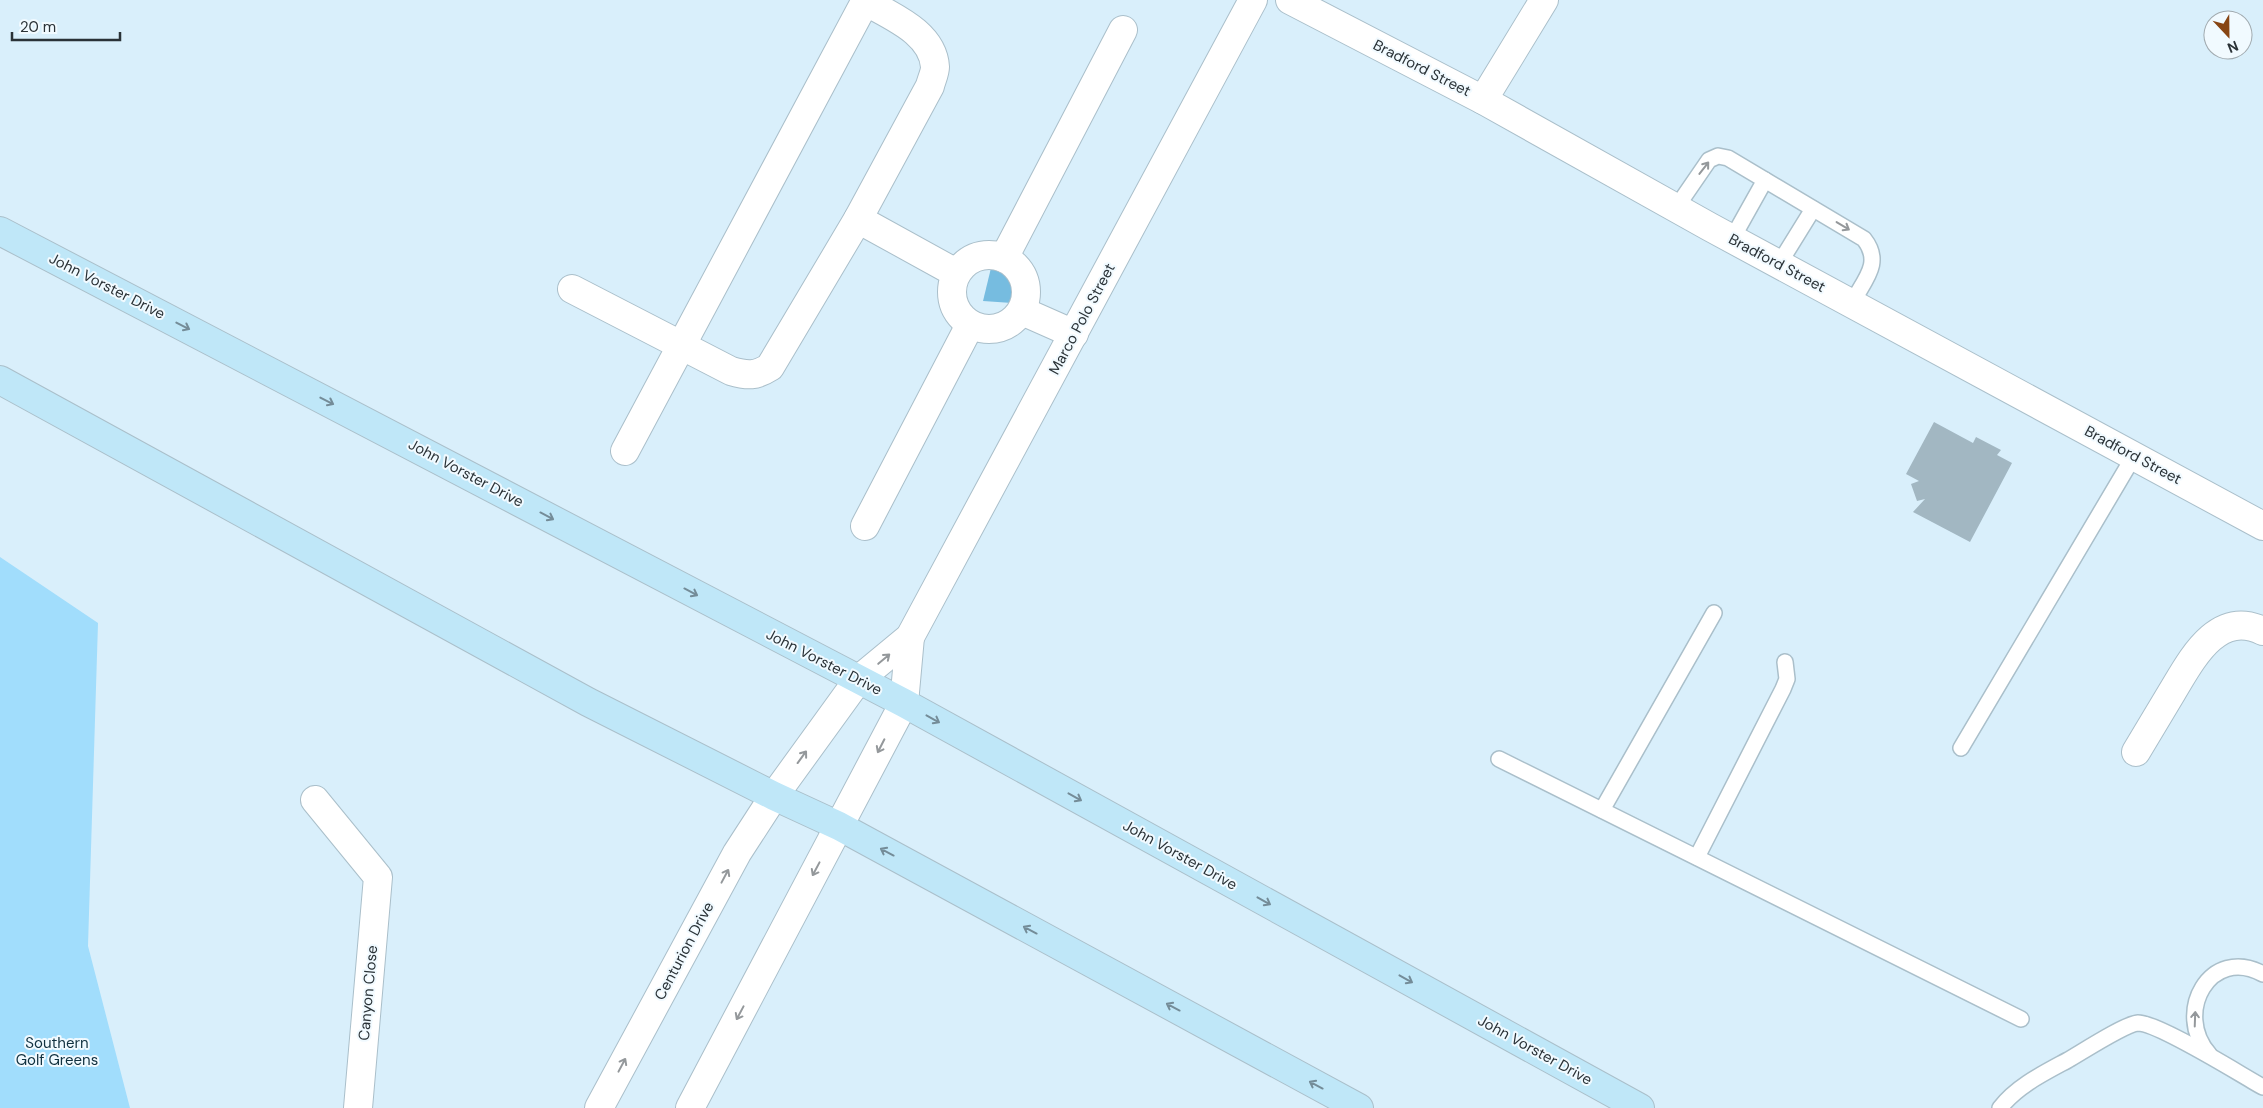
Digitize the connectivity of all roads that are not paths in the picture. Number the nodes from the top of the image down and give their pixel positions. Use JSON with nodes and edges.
{"nodes":[{"id":1,"x":1253,"y":0,"type":"edge"},
{"id":2,"x":1290,"y":0,"type":"edge"},
{"id":3,"x":1544,"y":0,"type":"edge"},
{"id":4,"x":866,"y":1,"type":"edge"},
{"id":5,"x":1123,"y":30,"type":"dead end"},
{"id":6,"x":1484,"y":100,"type":"junction"},
{"id":7,"x":1765,"y":180,"type":"junction"},
{"id":8,"x":1676,"y":208,"type":"junction"},
{"id":9,"x":1814,"y":209,"type":"junction"},
{"id":10,"x":858,"y":219,"type":"junction"},
{"id":11,"x":0,"y":231,"type":"edge"},
{"id":12,"x":1732,"y":239,"type":"junction"},
{"id":13,"x":1004,"y":258,"type":"junction"},
{"id":14,"x":1779,"y":264,"type":"junction"},
{"id":15,"x":956,"y":273,"type":"junction"},
{"id":16,"x":572,"y":289,"type":"dead end"},
{"id":17,"x":1852,"y":303,"type":"junction"},
{"id":18,"x":1022,"y":311,"type":"junction"},
{"id":19,"x":970,"y":325,"type":"junction"},
{"id":20,"x":1074,"y":334,"type":"junction"},
{"id":21,"x":682,"y":346,"type":"junction"},
{"id":22,"x":0,"y":380,"type":"edge"},
{"id":23,"x":625,"y":451,"type":"dead end"},
{"id":24,"x":2134,"y":456,"type":"junction"},
{"id":25,"x":865,"y":526,"type":"dead end"},
{"id":26,"x":2263,"y":526,"type":"edge"},
{"id":27,"x":1714,"y":613,"type":"dead end"},
{"id":28,"x":2263,"y":631,"type":"edge"},
{"id":29,"x":910,"y":637,"type":"junction"},
{"id":30,"x":1785,"y":662,"type":"dead end"},
{"id":31,"x":858,"y":680,"type":"junction"},
{"id":32,"x":904,"y":703,"type":"junction"},
{"id":33,"x":1961,"y":748,"type":"dead end"},
{"id":34,"x":2136,"y":752,"type":"dead end"},
{"id":35,"x":1500,"y":759,"type":"dead end"},
{"id":36,"x":774,"y":796,"type":"junction"},
{"id":37,"x":314,"y":800,"type":"dead end"},
{"id":38,"x":1602,"y":810,"type":"junction"},
{"id":39,"x":839,"y":826,"type":"junction"},
{"id":40,"x":1696,"y":857,"type":"junction"},
{"id":41,"x":2263,"y":974,"type":"edge"},
{"id":42,"x":2021,"y":1019,"type":"dead end"},
{"id":43,"x":2215,"y":1061,"type":"junction"},
{"id":44,"x":2263,"y":1087,"type":"edge"},
{"id":45,"x":358,"y":1108,"type":"edge"},
{"id":46,"x":599,"y":1108,"type":"edge"},
{"id":47,"x":690,"y":1108,"type":"edge"},
{"id":48,"x":1359,"y":1108,"type":"edge"},
{"id":49,"x":1640,"y":1108,"type":"edge"},
{"id":50,"x":2000,"y":1108,"type":"edge"}],
"edges":[{"from":1,"to":20,"type":"street","name":"Marco Polo Street"},
{"from":2,"to":6,"type":"street","name":"Bradford Street"},
{"from":3,"to":6,"type":"street"},
{"from":4,"to":10,"type":"street"},
{"from":4,"to":21,"type":"street"},
{"from":5,"to":13,"type":"street"},
{"from":6,"to":8,"type":"street","name":"Bradford Street"},
{"from":8,"to":7,"type":"lane","one_way":true},
{"from":7,"to":9,"type":"lane"},
{"from":7,"to":12,"type":"lane"},
{"from":8,"to":12,"type":"street","name":"Bradford Street"},
{"from":9,"to":14,"type":"lane"},
{"from":9,"to":17,"type":"lane","one_way":true},
{"from":10,"to":15,"type":"street"},
{"from":10,"to":21,"type":"street"},
{"from":11,"to":31,"type":"main road","name":"John Vorster Drive","one_way":true},
{"from":12,"to":14,"type":"street","name":"Bradford Street"},
{"from":13,"to":15,"type":"street"},
{"from":13,"to":18,"type":"street"},
{"from":14,"to":17,"type":"street","name":"Bradford Street"},
{"from":15,"to":19,"type":"street"},
{"from":16,"to":21,"type":"street"},
{"from":17,"to":24,"type":"street","name":"Bradford Street"},
{"from":18,"to":19,"type":"street"},
{"from":18,"to":20,"type":"street"},
{"from":19,"to":25,"type":"street"},
{"from":20,"to":29,"type":"street","name":"Marco Polo Street"},
{"from":21,"to":23,"type":"street"},
{"from":22,"to":36,"type":"main road"},
{"from":24,"to":26,"type":"street","name":"Bradford Street"},
{"from":24,"to":33,"type":"lane"},
{"from":27,"to":38,"type":"lane"},
{"from":28,"to":34,"type":"street"},
{"from":31,"to":29,"type":"street","name":"Marco Polo Street","one_way":true},
{"from":29,"to":32,"type":"street","name":"Marco Polo Street"},
{"from":30,"to":40,"type":"lane"},
{"from":31,"to":32,"type":"main road","name":"John Vorster Drive"},
{"from":36,"to":31,"type":"street","name":"Centurion Drive","one_way":true},
{"from":32,"to":39,"type":"street","one_way":true},
{"from":32,"to":49,"type":"main road","name":"John Vorster Drive","one_way":true},
{"from":35,"to":38,"type":"lane"},
{"from":36,"to":39,"type":"main road"},
{"from":46,"to":36,"type":"street","name":"Centurion Drive","one_way":true},
{"from":37,"to":45,"type":"street","name":"Canyon Close"},
{"from":38,"to":40,"type":"lane"},
{"from":39,"to":47,"type":"street","one_way":true},
{"from":48,"to":39,"type":"main road","one_way":true},
{"from":40,"to":42,"type":"lane"},
{"from":43,"to":41,"type":"lane","one_way":true},
{"from":43,"to":44,"type":"lane"},
{"from":43,"to":50,"type":"lane"}]}
